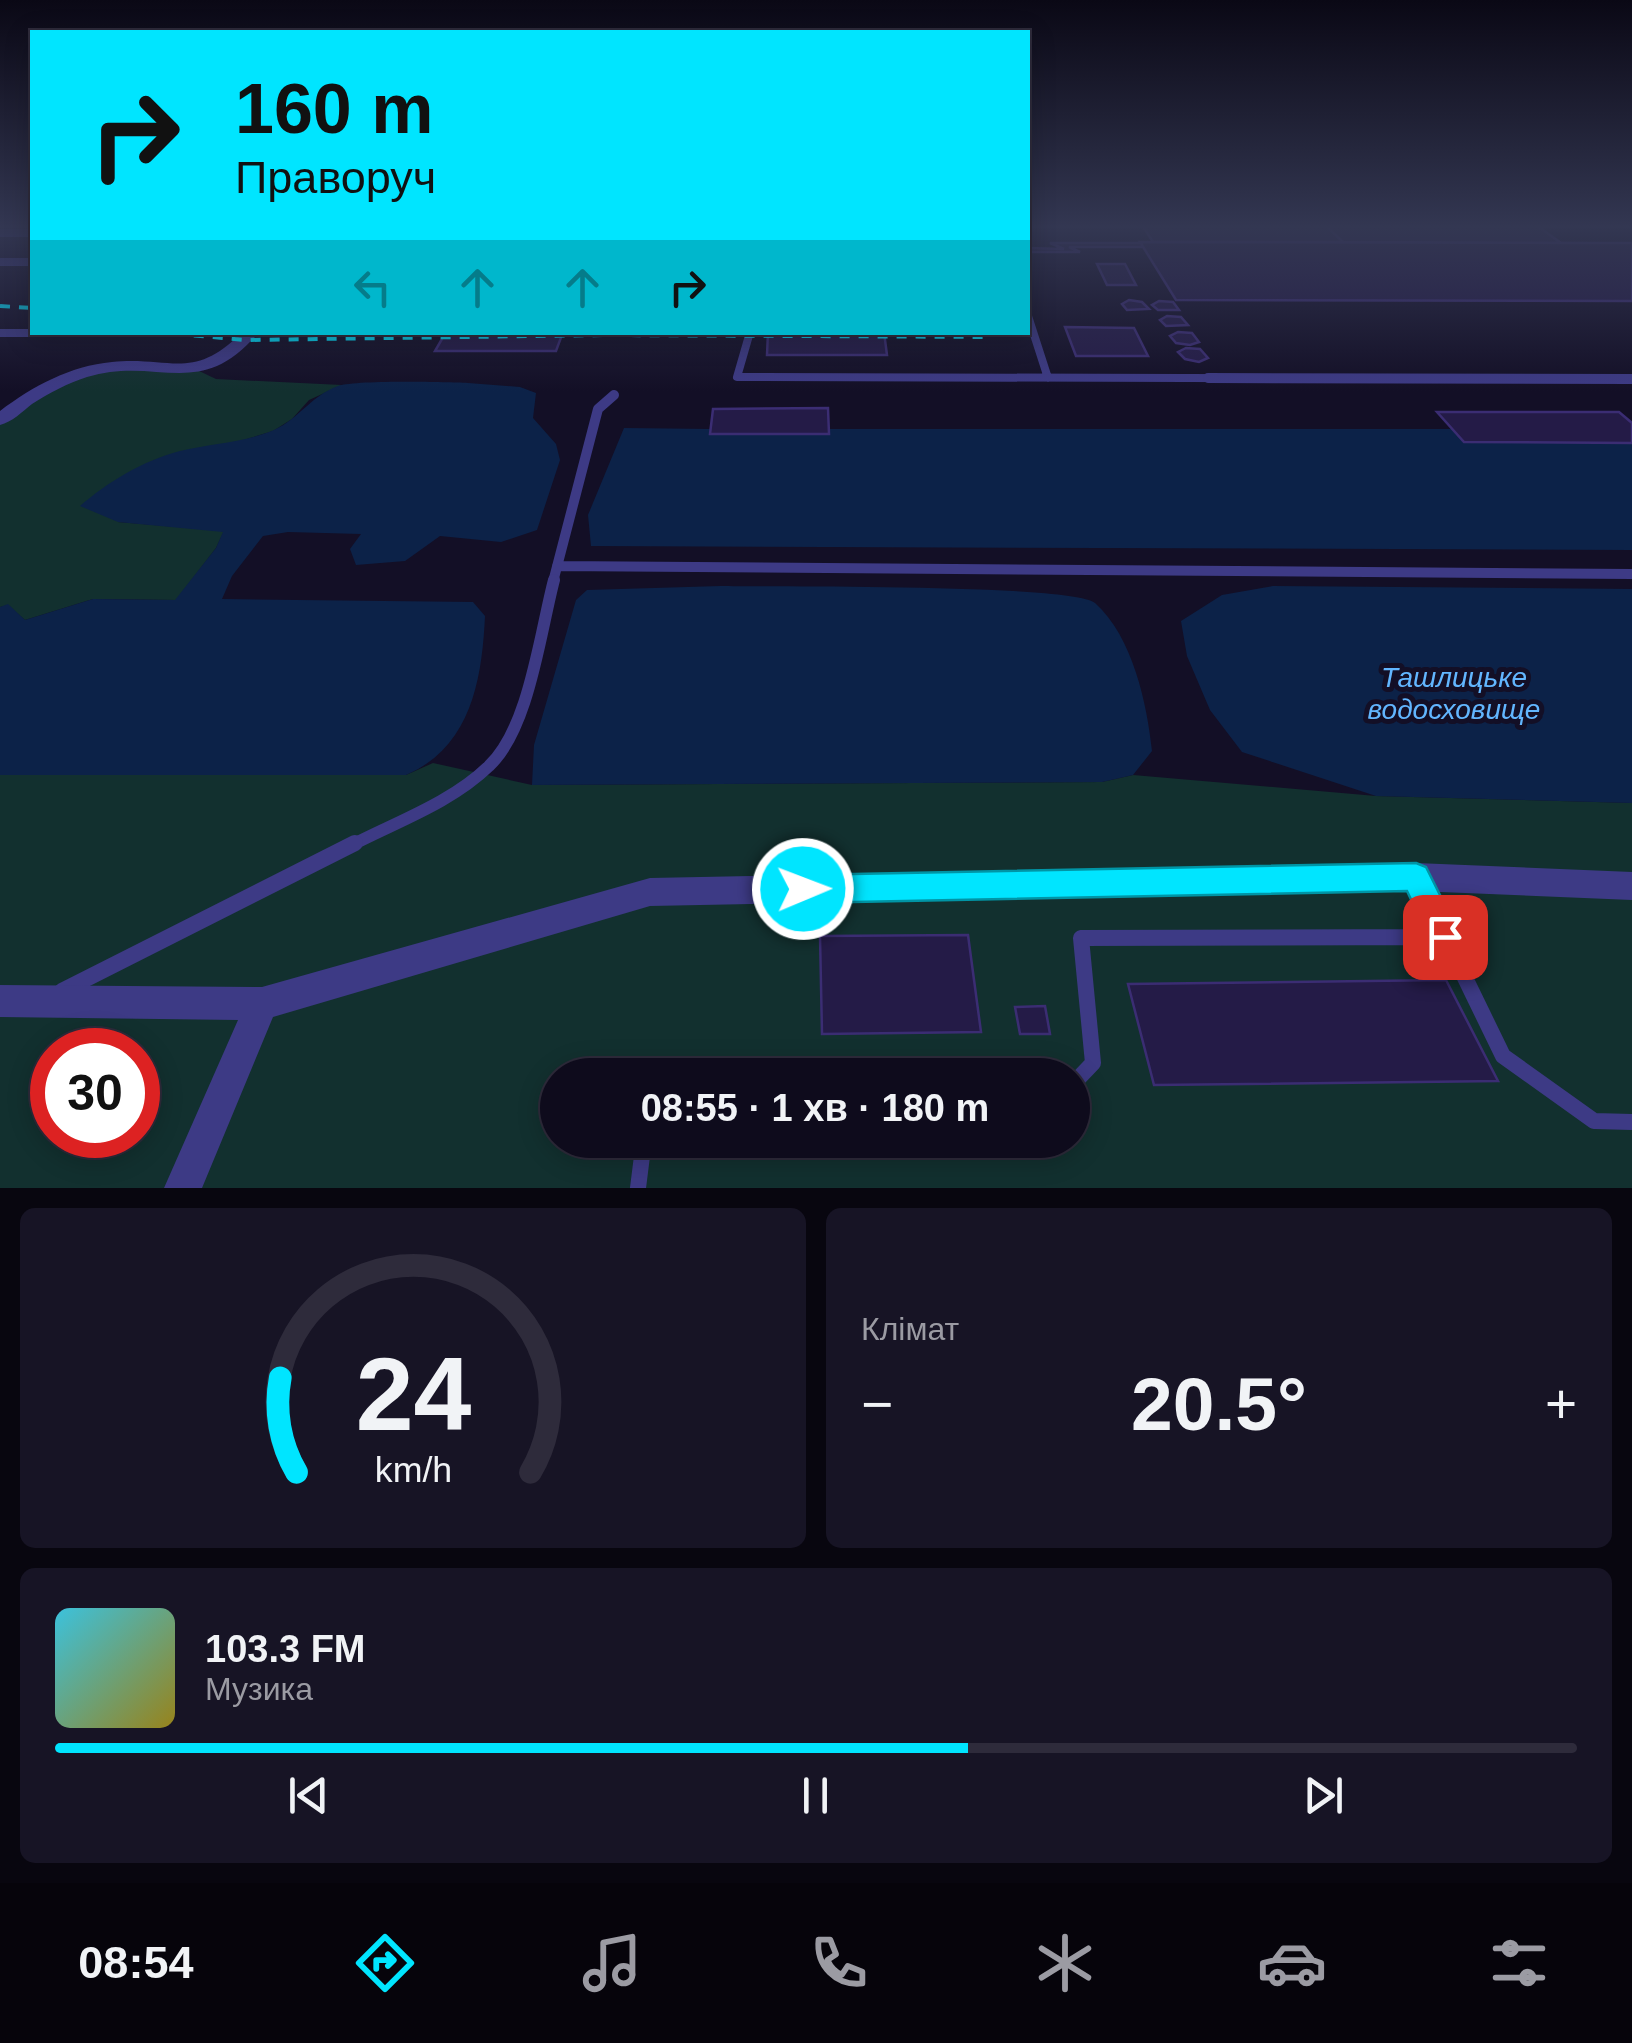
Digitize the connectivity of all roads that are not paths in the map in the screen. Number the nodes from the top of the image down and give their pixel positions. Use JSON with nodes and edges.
{"nodes":[{"id":1,"x":1030,"y":322,"type":"edge"},
{"id":2,"x":0,"y":333,"type":"edge"},
{"id":3,"x":30,"y":333,"type":"edge"},
{"id":4,"x":249,"y":335,"type":"edge"},
{"id":5,"x":749,"y":335,"type":"edge"},
{"id":6,"x":1048,"y":378,"type":"junction"},
{"id":7,"x":1632,"y":379,"type":"edge"},
{"id":8,"x":614,"y":394,"type":"dead end"},
{"id":9,"x":0,"y":420,"type":"edge"},
{"id":10,"x":557,"y":566,"type":"junction"},
{"id":11,"x":1632,"y":574,"type":"edge"},
{"id":12,"x":1416,"y":877,"type":"junction"},
{"id":13,"x":1632,"y":886,"type":"edge"},
{"id":14,"x":1445,"y":937,"type":"junction"},
{"id":15,"x":44,"y":1000,"type":"junction"},
{"id":16,"x":0,"y":1001,"type":"edge"},
{"id":17,"x":262,"y":1004,"type":"junction"},
{"id":18,"x":1090,"y":1066,"type":"edge"},
{"id":19,"x":1632,"y":1122,"type":"edge"},
{"id":20,"x":642,"y":1158,"type":"edge"},
{"id":21,"x":183,"y":1188,"type":"edge"},
{"id":22,"x":638,"y":1188,"type":"edge"}],
"edges":[{"from":1,"to":6,"type":"lane"},
{"from":2,"to":3,"type":"lane"},
{"from":4,"to":9,"type":"street"},
{"from":5,"to":6,"type":"lane"},
{"from":6,"to":7,"type":"lane"},
{"from":8,"to":10,"type":"lane"},
{"from":10,"to":11,"type":"lane"},
{"from":10,"to":15,"type":"lane"},
{"from":12,"to":13,"type":"street"},
{"from":12,"to":14,"type":"lane"},
{"from":12,"to":17,"type":"street"},
{"from":14,"to":18,"type":"lane"},
{"from":14,"to":19,"type":"lane"},
{"from":15,"to":16,"type":"street"},
{"from":15,"to":17,"type":"street"},
{"from":17,"to":21,"type":"street"},
{"from":20,"to":22,"type":"lane"}]}
